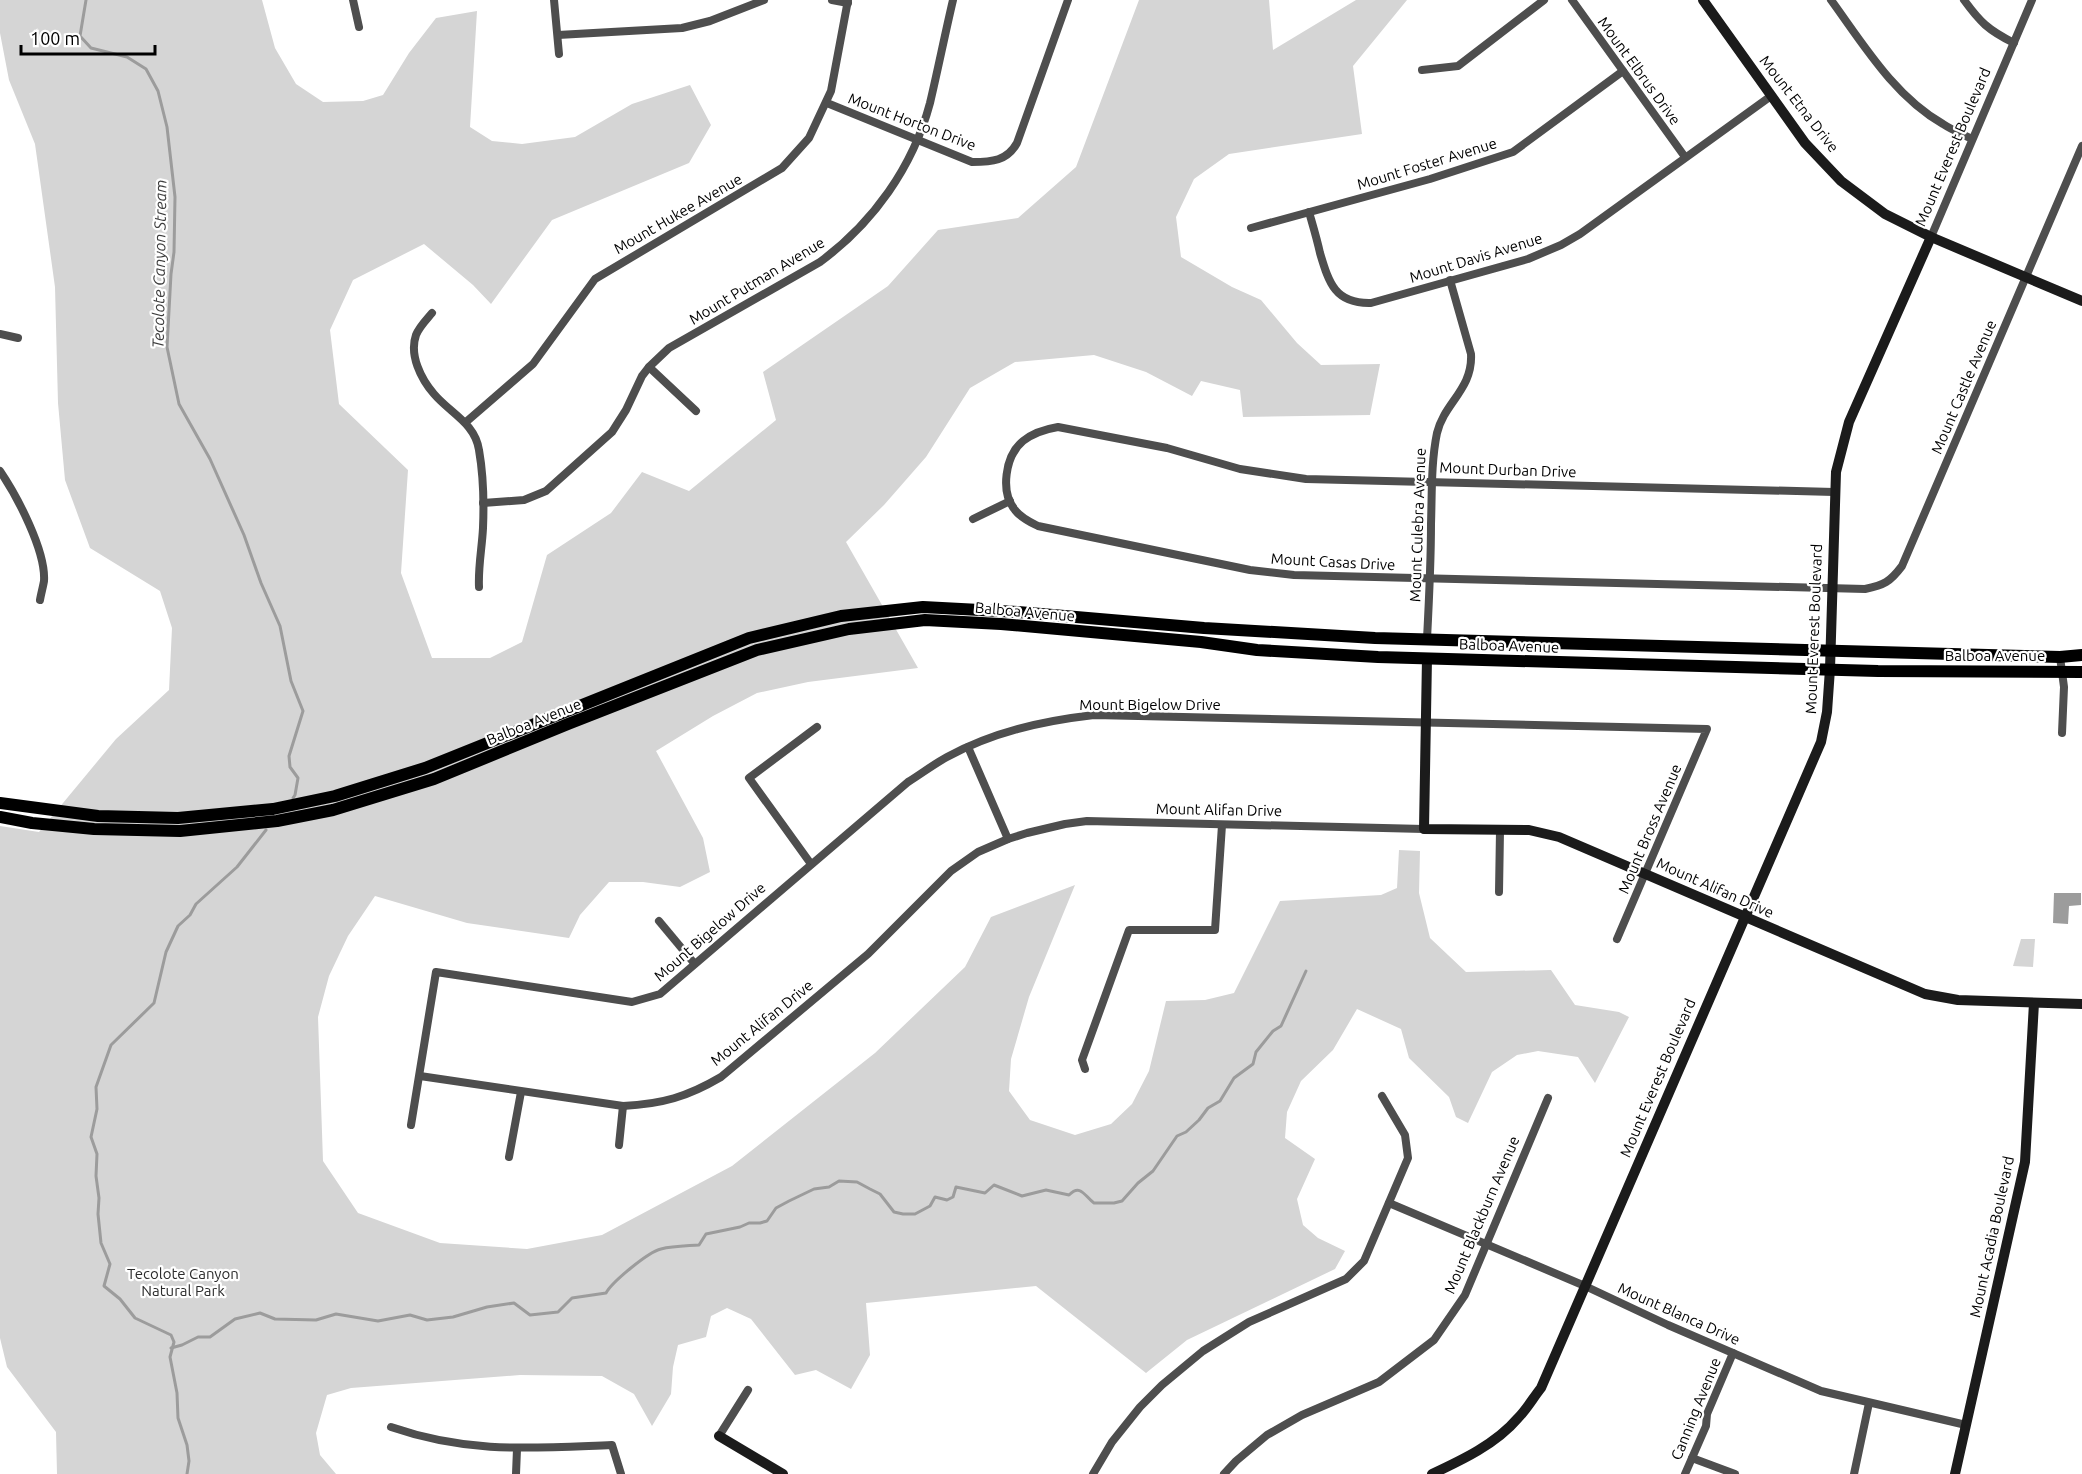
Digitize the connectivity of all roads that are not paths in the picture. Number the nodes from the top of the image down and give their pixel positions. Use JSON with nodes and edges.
{"nodes":[{"id":1,"x":353,"y":0,"type":"edge"},
{"id":2,"x":554,"y":0,"type":"edge"},
{"id":3,"x":764,"y":0,"type":"edge"},
{"id":4,"x":832,"y":0,"type":"edge"},
{"id":5,"x":952,"y":0,"type":"edge"},
{"id":6,"x":1068,"y":0,"type":"edge"},
{"id":7,"x":1544,"y":0,"type":"edge"},
{"id":8,"x":1572,"y":0,"type":"edge"},
{"id":9,"x":1703,"y":0,"type":"edge"},
{"id":10,"x":1832,"y":0,"type":"edge"},
{"id":11,"x":1964,"y":0,"type":"edge"},
{"id":12,"x":2032,"y":0,"type":"edge"},
{"id":13,"x":848,"y":2,"type":"edge"},
{"id":14,"x":359,"y":27,"type":"dead end"},
{"id":15,"x":558,"y":35,"type":"junction"},
{"id":16,"x":2014,"y":43,"type":"junction"},
{"id":17,"x":559,"y":54,"type":"dead end"},
{"id":18,"x":1422,"y":70,"type":"dead end"},
{"id":19,"x":1623,"y":71,"type":"junction"},
{"id":20,"x":1771,"y":96,"type":"junction"},
{"id":21,"x":826,"y":103,"type":"junction"},
{"id":22,"x":916,"y":139,"type":"junction"},
{"id":23,"x":1972,"y":139,"type":"junction"},
{"id":24,"x":2082,"y":146,"type":"edge"},
{"id":25,"x":1685,"y":157,"type":"junction"},
{"id":26,"x":1309,"y":212,"type":"junction"},
{"id":27,"x":1251,"y":228,"type":"dead end"},
{"id":28,"x":1930,"y":237,"type":"junction"},
{"id":29,"x":2025,"y":277,"type":"junction"},
{"id":30,"x":1450,"y":280,"type":"junction"},
{"id":31,"x":2082,"y":301,"type":"edge"},
{"id":32,"x":432,"y":313,"type":"dead end"},
{"id":33,"x":0,"y":334,"type":"edge"},
{"id":34,"x":18,"y":338,"type":"dead end"},
{"id":35,"x":649,"y":367,"type":"junction"},
{"id":36,"x":696,"y":411,"type":"dead end"},
{"id":37,"x":465,"y":422,"type":"junction"},
{"id":38,"x":0,"y":471,"type":"edge"},
{"id":39,"x":1432,"y":481,"type":"junction"},
{"id":40,"x":1834,"y":492,"type":"junction"},
{"id":41,"x":1010,"y":501,"type":"junction"},
{"id":42,"x":483,"y":503,"type":"junction"},
{"id":43,"x":973,"y":519,"type":"dead end"},
{"id":44,"x":1430,"y":580,"type":"junction"},
{"id":45,"x":479,"y":587,"type":"dead end"},
{"id":46,"x":1831,"y":588,"type":"junction"},
{"id":47,"x":40,"y":600,"type":"dead end"},
{"id":48,"x":1428,"y":639,"type":"junction"},
{"id":49,"x":1457,"y":640,"type":"junction"},
{"id":50,"x":1831,"y":651,"type":"junction"},
{"id":51,"x":2082,"y":655,"type":"edge"},
{"id":52,"x":1378,"y":657,"type":"junction"},
{"id":53,"x":2060,"y":657,"type":"junction"},
{"id":54,"x":1427,"y":658,"type":"junction"},
{"id":55,"x":1830,"y":669,"type":"junction"},
{"id":56,"x":2061,"y":671,"type":"junction"},
{"id":57,"x":2082,"y":672,"type":"edge"},
{"id":58,"x":1426,"y":724,"type":"junction"},
{"id":59,"x":817,"y":727,"type":"dead end"},
{"id":60,"x":1707,"y":729,"type":"joint"},
{"id":61,"x":2062,"y":733,"type":"dead end"},
{"id":62,"x":968,"y":747,"type":"junction"},
{"id":63,"x":0,"y":797,"type":"edge"},
{"id":64,"x":0,"y":803,"type":"edge"},
{"id":65,"x":42,"y":810,"type":"junction"},
{"id":66,"x":0,"y":817,"type":"edge"},
{"id":67,"x":1222,"y":825,"type":"junction"},
{"id":68,"x":1424,"y":830,"type":"junction"},
{"id":69,"x":1500,"y":831,"type":"junction"},
{"id":70,"x":1008,"y":840,"type":"junction"},
{"id":71,"x":811,"y":864,"type":"junction"},
{"id":72,"x":1645,"y":874,"type":"junction"},
{"id":73,"x":1499,"y":892,"type":"dead end"},
{"id":74,"x":1744,"y":917,"type":"junction"},
{"id":75,"x":660,"y":921,"type":"dead end"},
{"id":76,"x":1617,"y":939,"type":"dead end"},
{"id":77,"x":694,"y":963,"type":"junction"},
{"id":78,"x":2034,"y":1003,"type":"junction"},
{"id":79,"x":2082,"y":1004,"type":"edge"},
{"id":80,"x":1085,"y":1069,"type":"dead end"},
{"id":81,"x":420,"y":1076,"type":"junction"},
{"id":82,"x":521,"y":1092,"type":"junction"},
{"id":83,"x":1382,"y":1096,"type":"dead end"},
{"id":84,"x":1548,"y":1098,"type":"dead end"},
{"id":85,"x":623,"y":1107,"type":"junction"},
{"id":86,"x":411,"y":1125,"type":"dead end"},
{"id":87,"x":619,"y":1145,"type":"dead end"},
{"id":88,"x":509,"y":1157,"type":"dead end"},
{"id":89,"x":1389,"y":1203,"type":"junction"},
{"id":90,"x":1485,"y":1243,"type":"junction"},
{"id":91,"x":1585,"y":1286,"type":"junction"},
{"id":92,"x":1733,"y":1353,"type":"junction"},
{"id":93,"x":748,"y":1390,"type":"dead end"},
{"id":94,"x":1869,"y":1403,"type":"junction"},
{"id":95,"x":1966,"y":1425,"type":"junction"},
{"id":96,"x":391,"y":1427,"type":"dead end"},
{"id":97,"x":719,"y":1436,"type":"joint"},
{"id":98,"x":517,"y":1449,"type":"junction"},
{"id":99,"x":1692,"y":1458,"type":"junction"},
{"id":100,"x":516,"y":1474,"type":"edge"},
{"id":101,"x":621,"y":1474,"type":"edge"},
{"id":102,"x":783,"y":1474,"type":"edge"},
{"id":103,"x":1093,"y":1474,"type":"edge"},
{"id":104,"x":1224,"y":1474,"type":"edge"},
{"id":105,"x":1432,"y":1474,"type":"edge"},
{"id":106,"x":1685,"y":1474,"type":"edge"},
{"id":107,"x":1736,"y":1474,"type":"edge"},
{"id":108,"x":1854,"y":1474,"type":"edge"},
{"id":109,"x":1955,"y":1474,"type":"edge"}],
"edges":[{"from":1,"to":14,"type":"street"},
{"from":2,"to":15,"type":"street"},
{"from":3,"to":15,"type":"street"},
{"from":4,"to":13,"type":"street"},
{"from":5,"to":22,"type":"street","name":"Mount Putman Avenue"},
{"from":6,"to":22,"type":"street","name":"Mount Horton Drive"},
{"from":7,"to":18,"type":"street"},
{"from":8,"to":19,"type":"street","name":"Mount Elbrus Drive"},
{"from":9,"to":20,"type":"street","name":"Mount Etna Drive"},
{"from":10,"to":23,"type":"street"},
{"from":11,"to":16,"type":"street"},
{"from":12,"to":16,"type":"street","name":"Mount Everest Boulevard"},
{"from":13,"to":21,"type":"street","name":"Mount Hukee Avenue"},
{"from":15,"to":17,"type":"street"},
{"from":16,"to":23,"type":"street","name":"Mount Everest Boulevard"},
{"from":19,"to":25,"type":"street","name":"Mount Elbrus Drive"},
{"from":19,"to":26,"type":"street","name":"Mount Foster Avenue"},
{"from":20,"to":25,"type":"street","name":"Mount Davis Avenue"},
{"from":20,"to":28,"type":"street","name":"Mount Etna Drive"},
{"from":21,"to":22,"type":"street","name":"Mount Horton Drive"},
{"from":21,"to":37,"type":"street","name":"Mount Hukee Avenue"},
{"from":22,"to":35,"type":"street","name":"Mount Putman Avenue"},
{"from":23,"to":28,"type":"street","name":"Mount Everest Boulevard"},
{"from":24,"to":29,"type":"street","name":"Mount Castle Avenue"},
{"from":25,"to":30,"type":"street","name":"Mount Davis Avenue"},
{"from":26,"to":27,"type":"street","name":"Mount Foster Avenue"},
{"from":26,"to":30,"type":"street","name":"Mount Davis Avenue"},
{"from":28,"to":29,"type":"street","name":"Mount Etna Drive"},
{"from":28,"to":40,"type":"street","name":"Mount Everest Boulevard"},
{"from":29,"to":31,"type":"street","name":"Mount Etna Drive"},
{"from":29,"to":46,"type":"street","name":"Mount Castle Avenue"},
{"from":30,"to":39,"type":"street","name":"Mount Culebra Avenue"},
{"from":32,"to":37,"type":"street"},
{"from":33,"to":34,"type":"street"},
{"from":35,"to":36,"type":"street"},
{"from":35,"to":42,"type":"street","name":"Mount Putman Avenue"},
{"from":37,"to":42,"type":"street"},
{"from":38,"to":47,"type":"street"},
{"from":39,"to":40,"type":"street","name":"Mount Durban Drive"},
{"from":39,"to":41,"type":"street","name":"Mount Durban Drive"},
{"from":39,"to":44,"type":"street","name":"Mount Culebra Avenue"},
{"from":40,"to":46,"type":"street","name":"Mount Everest Boulevard"},
{"from":41,"to":43,"type":"street"},
{"from":41,"to":44,"type":"street","name":"Mount Casas Drive"},
{"from":42,"to":45,"type":"street"},
{"from":44,"to":46,"type":"street","name":"Mount Casas Drive"},
{"from":44,"to":48,"type":"street","name":"Mount Culebra Avenue"},
{"from":46,"to":50,"type":"street","name":"Mount Everest Boulevard"},
{"from":48,"to":49,"type":"main road","name":"Balboa Avenue"},
{"from":48,"to":52,"type":"main road"},
{"from":48,"to":65,"type":"main road","name":"Balboa Avenue"},
{"from":49,"to":50,"type":"main road","name":"Balboa Avenue"},
{"from":49,"to":54,"type":"main road"},
{"from":50,"to":53,"type":"main road","name":"Balboa Avenue"},
{"from":50,"to":55,"type":"street","name":"Mount Everest Boulevard"},
{"from":51,"to":53,"type":"main road","name":"Balboa Avenue"},
{"from":52,"to":54,"type":"main road","name":"Balboa Avenue"},
{"from":52,"to":66,"type":"main road","name":"Balboa Avenue"},
{"from":53,"to":56,"type":"street"},
{"from":54,"to":55,"type":"main road","name":"Balboa Avenue"},
{"from":54,"to":58,"type":"street"},
{"from":55,"to":56,"type":"main road","name":"Balboa Avenue"},
{"from":55,"to":74,"type":"street","name":"Mount Everest Boulevard"},
{"from":56,"to":57,"type":"main road","name":"Balboa Avenue"},
{"from":56,"to":61,"type":"street"},
{"from":58,"to":60,"type":"street","name":"Mount Bigelow Drive"},
{"from":58,"to":62,"type":"street","name":"Mount Bigelow Drive"},
{"from":58,"to":68,"type":"street"},
{"from":59,"to":71,"type":"street"},
{"from":60,"to":72,"type":"street","name":"Mount Bross Avenue"},
{"from":62,"to":70,"type":"street"},
{"from":62,"to":71,"type":"street","name":"Mount Bigelow Drive"},
{"from":63,"to":65,"type":"main road"},
{"from":64,"to":65,"type":"main road","name":"Balboa Avenue"},
{"from":67,"to":68,"type":"street","name":"Mount Alifan Drive"},
{"from":67,"to":70,"type":"street","name":"Mount Alifan Drive"},
{"from":67,"to":80,"type":"street"},
{"from":68,"to":69,"type":"street","name":"Mount Alifan Drive"},
{"from":69,"to":72,"type":"street","name":"Mount Alifan Drive"},
{"from":69,"to":73,"type":"street"},
{"from":70,"to":85,"type":"street","name":"Mount Alifan Drive"},
{"from":71,"to":77,"type":"street","name":"Mount Bigelow Drive"},
{"from":72,"to":74,"type":"street","name":"Mount Alifan Drive"},
{"from":72,"to":76,"type":"street","name":"Mount Bross Avenue"},
{"from":74,"to":78,"type":"street","name":"Mount Alifan Drive"},
{"from":74,"to":91,"type":"street","name":"Mount Everest Boulevard"},
{"from":75,"to":77,"type":"street"},
{"from":77,"to":81,"type":"street","name":"Mount Bigelow Drive"},
{"from":78,"to":79,"type":"street","name":"Mount Alifan Drive"},
{"from":78,"to":95,"type":"street","name":"Mount Acadia Boulevard"},
{"from":81,"to":82,"type":"street","name":"Mount Alifan Drive"},
{"from":81,"to":86,"type":"street"},
{"from":82,"to":85,"type":"street","name":"Mount Alifan Drive"},
{"from":82,"to":88,"type":"street"},
{"from":83,"to":89,"type":"street"},
{"from":84,"to":90,"type":"street","name":"Mount Blackburn Avenue"},
{"from":85,"to":87,"type":"street"},
{"from":89,"to":90,"type":"street","name":"Mount Blanca Drive"},
{"from":89,"to":103,"type":"street"},
{"from":90,"to":91,"type":"street","name":"Mount Blanca Drive"},
{"from":90,"to":104,"type":"street","name":"Mount Blackburn Avenue"},
{"from":91,"to":92,"type":"street","name":"Mount Blanca Drive"},
{"from":91,"to":105,"type":"street","name":"Mount Everest Boulevard"},
{"from":92,"to":94,"type":"street","name":"Mount Blanca Drive"},
{"from":92,"to":99,"type":"street","name":"Canning Avenue"},
{"from":93,"to":97,"type":"street"},
{"from":94,"to":95,"type":"street","name":"Mount Blanca Drive"},
{"from":94,"to":108,"type":"street"},
{"from":95,"to":109,"type":"street","name":"Mount Acadia Boulevard"},
{"from":96,"to":98,"type":"street"},
{"from":97,"to":102,"type":"street"},
{"from":98,"to":100,"type":"street"},
{"from":98,"to":101,"type":"street"},
{"from":99,"to":106,"type":"street","name":"Canning Avenue"},
{"from":99,"to":107,"type":"street"}]}
